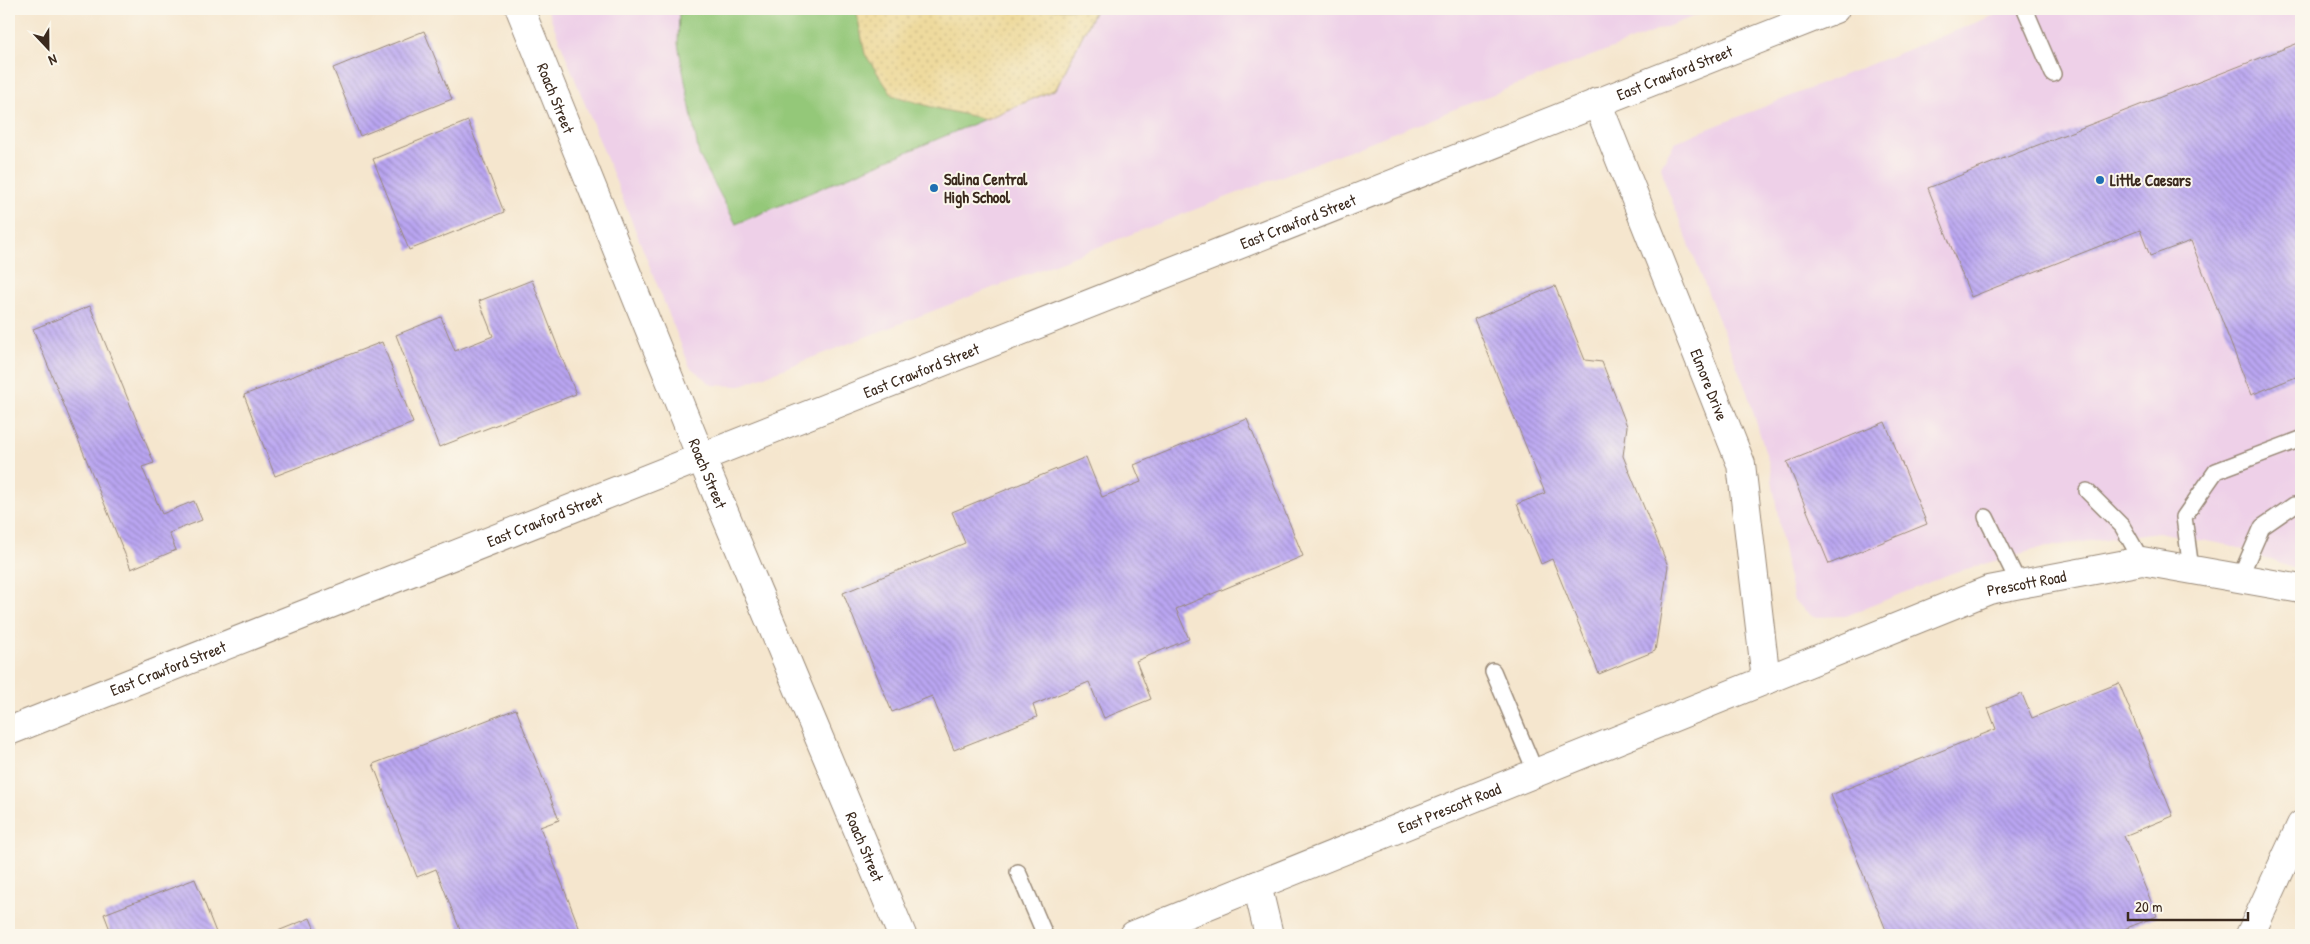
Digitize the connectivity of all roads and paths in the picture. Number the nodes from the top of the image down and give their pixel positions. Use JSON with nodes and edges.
{"nodes":[{"id":1,"x":520,"y":9,"type":"edge"},
{"id":2,"x":1834,"y":9,"type":"edge"},
{"id":3,"x":2024,"y":9,"type":"edge"},
{"id":4,"x":2052,"y":74,"type":"dead end"},
{"id":5,"x":1597,"y":102,"type":"junction"},
{"id":6,"x":2301,"y":438,"type":"edge"},
{"id":7,"x":701,"y":457,"type":"junction"},
{"id":8,"x":2087,"y":491,"type":"dead end"},
{"id":9,"x":2294,"y":504,"type":"dead end"},
{"id":10,"x":1986,"y":517,"type":"dead end"},
{"id":11,"x":2142,"y":561,"type":"junction"},
{"id":12,"x":2191,"y":569,"type":"junction"},
{"id":13,"x":2240,"y":577,"type":"junction"},
{"id":14,"x":2019,"y":584,"type":"junction"},
{"id":15,"x":2301,"y":589,"type":"edge"},
{"id":16,"x":1493,"y":671,"type":"dead end"},
{"id":17,"x":1766,"y":680,"type":"junction"},
{"id":18,"x":9,"y":731,"type":"edge"},
{"id":19,"x":1536,"y":773,"type":"junction"},
{"id":20,"x":2301,"y":825,"type":"edge"},
{"id":21,"x":1018,"y":872,"type":"dead end"},
{"id":22,"x":1257,"y":885,"type":"junction"},
{"id":23,"x":902,"y":935,"type":"edge"},
{"id":24,"x":1044,"y":935,"type":"edge"},
{"id":25,"x":1134,"y":935,"type":"edge"},
{"id":26,"x":1269,"y":935,"type":"edge"},
{"id":27,"x":2250,"y":935,"type":"edge"}],
"edges":[{"from":1,"to":7,"type":"street","name":"Roach Street"},
{"from":2,"to":5,"type":"street","name":"East Crawford Street"},
{"from":3,"to":4,"type":"lane"},
{"from":5,"to":7,"type":"street","name":"East Crawford Street"},
{"from":5,"to":17,"type":"street","name":"Elmore Drive"},
{"from":6,"to":12,"type":"lane"},
{"from":7,"to":18,"type":"street","name":"East Crawford Street"},
{"from":7,"to":23,"type":"street","name":"Roach Street"},
{"from":8,"to":11,"type":"lane"},
{"from":9,"to":13,"type":"lane"},
{"from":10,"to":14,"type":"lane"},
{"from":11,"to":12,"type":"street","name":"Prescott Road"},
{"from":11,"to":14,"type":"street","name":"Prescott Road"},
{"from":12,"to":13,"type":"street","name":"Prescott Road"},
{"from":13,"to":15,"type":"street","name":"Prescott Road"},
{"from":14,"to":17,"type":"street","name":"Prescott Road"},
{"from":16,"to":19,"type":"lane"},
{"from":17,"to":19,"type":"street","name":"East Prescott Road"},
{"from":19,"to":22,"type":"street","name":"East Prescott Road"},
{"from":20,"to":27,"type":"street"},
{"from":21,"to":24,"type":"lane"},
{"from":22,"to":25,"type":"street","name":"East Prescott Road"},
{"from":22,"to":26,"type":"street"}]}
